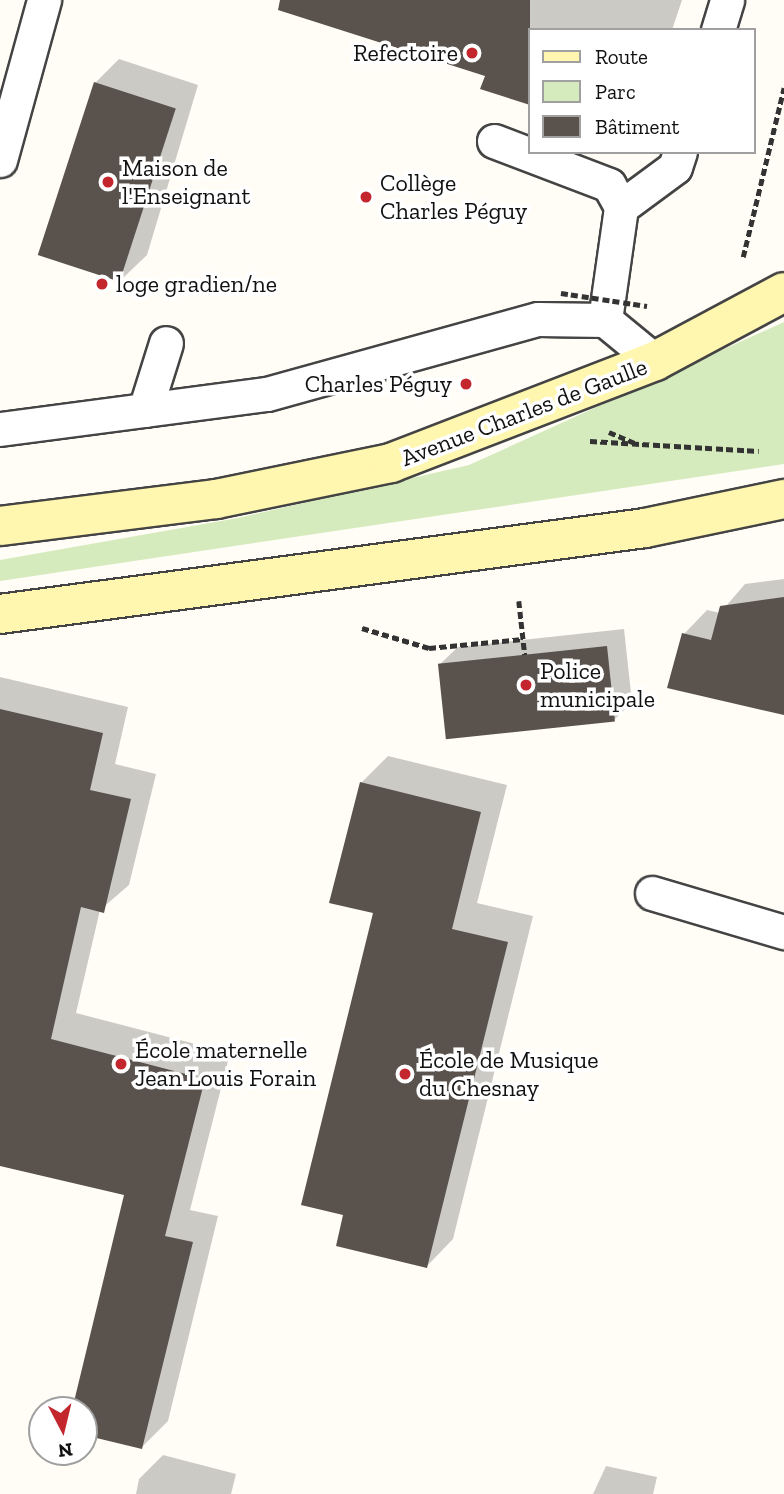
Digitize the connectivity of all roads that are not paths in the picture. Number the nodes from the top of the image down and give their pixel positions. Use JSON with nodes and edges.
{"nodes":[{"id":1,"x":44,"y":0,"type":"edge"},
{"id":2,"x":727,"y":0,"type":"edge"},
{"id":3,"x":719,"y":28,"type":"edge"},
{"id":4,"x":494,"y":141,"type":"dead end"},
{"id":5,"x":679,"y":154,"type":"edge"},
{"id":6,"x":0,"y":160,"type":"edge"},
{"id":7,"x":621,"y":207,"type":"junction"},
{"id":8,"x":784,"y":292,"type":"edge"},
{"id":9,"x":605,"y":320,"type":"junction"},
{"id":10,"x":166,"y":343,"type":"dead end"},
{"id":11,"x":656,"y":361,"type":"junction"},
{"id":12,"x":145,"y":410,"type":"junction"},
{"id":13,"x":0,"y":429,"type":"edge"},
{"id":14,"x":784,"y":499,"type":"edge"},
{"id":15,"x":0,"y":526,"type":"edge"},
{"id":16,"x":0,"y":614,"type":"edge"},
{"id":17,"x":653,"y":893,"type":"dead end"},
{"id":18,"x":784,"y":932,"type":"edge"}],
"edges":[{"from":1,"to":6,"type":"lane"},
{"from":2,"to":3,"type":"lane"},
{"from":4,"to":7,"type":"lane"},
{"from":5,"to":7,"type":"lane"},
{"from":7,"to":9,"type":"lane"},
{"from":8,"to":11,"type":"main road","name":"Avenue Charles de Gaulle"},
{"from":9,"to":11,"type":"lane"},
{"from":9,"to":12,"type":"lane"},
{"from":10,"to":12,"type":"lane"},
{"from":11,"to":15,"type":"main road","name":"Avenue Charles de Gaulle"},
{"from":12,"to":13,"type":"lane"},
{"from":14,"to":16,"type":"main road"},
{"from":17,"to":18,"type":"lane"}]}
